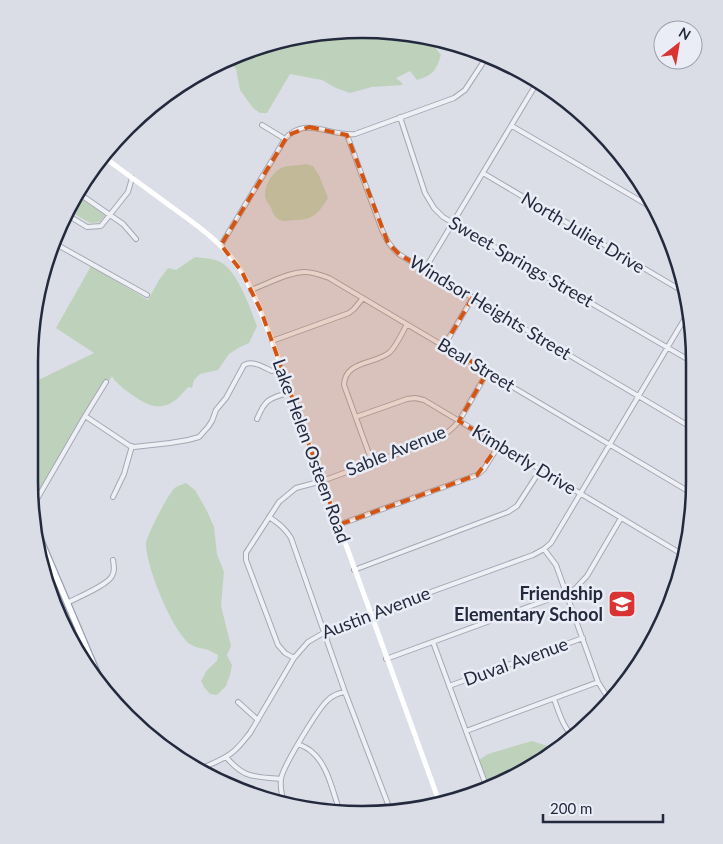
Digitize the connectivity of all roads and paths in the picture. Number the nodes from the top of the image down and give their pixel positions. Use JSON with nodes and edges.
{"nodes":[{"id":1,"x":484,"y":62,"type":"edge"},
{"id":2,"x":534,"y":87,"type":"edge"},
{"id":3,"x":400,"y":117,"type":"junction"},
{"id":4,"x":262,"y":124,"type":"dead end"},
{"id":5,"x":512,"y":126,"type":"junction"},
{"id":6,"x":347,"y":135,"type":"junction"},
{"id":7,"x":285,"y":139,"type":"junction"},
{"id":8,"x":108,"y":160,"type":"edge"},
{"id":9,"x":483,"y":173,"type":"junction"},
{"id":10,"x":132,"y":178,"type":"junction"},
{"id":11,"x":83,"y":196,"type":"edge"},
{"id":12,"x":644,"y":203,"type":"edge"},
{"id":13,"x":110,"y":214,"type":"junction"},
{"id":14,"x":71,"y":218,"type":"edge"},
{"id":15,"x":453,"y":223,"type":"junction"},
{"id":16,"x":136,"y":238,"type":"dead end"},
{"id":17,"x":220,"y":245,"type":"junction"},
{"id":18,"x":59,"y":246,"type":"edge"},
{"id":19,"x":425,"y":269,"type":"junction"},
{"id":20,"x":676,"y":287,"type":"edge"},
{"id":21,"x":252,"y":290,"type":"junction"},
{"id":22,"x":147,"y":294,"type":"dead end"},
{"id":23,"x":473,"y":297,"type":"junction"},
{"id":24,"x":363,"y":298,"type":"junction"},
{"id":25,"x":683,"y":321,"type":"edge"},
{"id":26,"x":407,"y":324,"type":"junction"},
{"id":27,"x":272,"y":341,"type":"junction"},
{"id":28,"x":444,"y":346,"type":"junction"},
{"id":29,"x":668,"y":347,"type":"junction"},
{"id":30,"x":686,"y":358,"type":"edge"},
{"id":31,"x":281,"y":367,"type":"junction"},
{"id":32,"x":488,"y":371,"type":"junction"},
{"id":33,"x":106,"y":382,"type":"dead end"},
{"id":34,"x":290,"y":392,"type":"junction"},
{"id":35,"x":639,"y":396,"type":"junction"},
{"id":36,"x":85,"y":416,"type":"junction"},
{"id":37,"x":356,"y":417,"type":"junction"},
{"id":38,"x":257,"y":418,"type":"dead end"},
{"id":39,"x":459,"y":420,"type":"junction"},
{"id":40,"x":686,"y":424,"type":"edge"},
{"id":41,"x":609,"y":444,"type":"junction"},
{"id":42,"x":499,"y":445,"type":"junction"},
{"id":43,"x":132,"y":446,"type":"junction"},
{"id":44,"x":372,"y":462,"type":"junction"},
{"id":45,"x":541,"y":469,"type":"junction"},
{"id":46,"x":322,"y":481,"type":"junction"},
{"id":47,"x":686,"y":490,"type":"edge"},
{"id":48,"x":580,"y":493,"type":"junction"},
{"id":49,"x":38,"y":497,"type":"edge"},
{"id":50,"x":113,"y":497,"type":"dead end"},
{"id":51,"x":269,"y":517,"type":"junction"},
{"id":52,"x":621,"y":518,"type":"junction"},
{"id":53,"x":338,"y":525,"type":"junction"},
{"id":54,"x":544,"y":549,"type":"junction"},
{"id":55,"x":45,"y":552,"type":"edge"},
{"id":56,"x":678,"y":552,"type":"edge"},
{"id":57,"x":114,"y":560,"type":"dead end"},
{"id":58,"x":354,"y":570,"type":"junction"},
{"id":59,"x":566,"y":593,"type":"junction"},
{"id":60,"x":67,"y":603,"type":"junction"},
{"id":61,"x":370,"y":614,"type":"junction"},
{"id":62,"x":325,"y":632,"type":"junction"},
{"id":63,"x":583,"y":638,"type":"junction"},
{"id":64,"x":433,"y":642,"type":"junction"},
{"id":65,"x":294,"y":658,"type":"junction"},
{"id":66,"x":386,"y":659,"type":"junction"},
{"id":67,"x":94,"y":666,"type":"edge"},
{"id":68,"x":598,"y":682,"type":"junction"},
{"id":69,"x":449,"y":686,"type":"junction"},
{"id":70,"x":345,"y":692,"type":"junction"},
{"id":71,"x":606,"y":695,"type":"edge"},
{"id":72,"x":554,"y":699,"type":"junction"},
{"id":73,"x":238,"y":702,"type":"dead end"},
{"id":74,"x":258,"y":720,"type":"junction"},
{"id":75,"x":466,"y":731,"type":"junction"},
{"id":76,"x":569,"y":732,"type":"edge"},
{"id":77,"x":298,"y":744,"type":"junction"},
{"id":78,"x":226,"y":757,"type":"junction"},
{"id":79,"x":206,"y":766,"type":"edge"},
{"id":80,"x":281,"y":779,"type":"junction"},
{"id":81,"x":485,"y":782,"type":"edge"},
{"id":82,"x":282,"y":796,"type":"edge"},
{"id":83,"x":437,"y":797,"type":"edge"},
{"id":84,"x":338,"y":806,"type":"edge"},
{"id":85,"x":388,"y":806,"type":"edge"}],
"edges":[{"from":1,"to":3,"type":"street"},
{"from":2,"to":5,"type":"street"},
{"from":3,"to":6,"type":"street"},
{"from":3,"to":15,"type":"street","name":"Sweet Springs Street"},
{"from":4,"to":7,"type":"street"},
{"from":5,"to":9,"type":"street"},
{"from":5,"to":12,"type":"street"},
{"from":6,"to":7,"type":"street"},
{"from":6,"to":19,"type":"street","name":"Windsor Heights Street"},
{"from":7,"to":17,"type":"street"},
{"from":8,"to":10,"type":"street","name":"Lake Helen Osteen Road"},
{"from":9,"to":15,"type":"street"},
{"from":9,"to":20,"type":"street","name":"North Juliet Drive"},
{"from":10,"to":13,"type":"street"},
{"from":10,"to":17,"type":"street","name":"Lake Helen Osteen Road"},
{"from":11,"to":13,"type":"street"},
{"from":13,"to":14,"type":"street"},
{"from":13,"to":16,"type":"street"},
{"from":15,"to":19,"type":"street"},
{"from":15,"to":29,"type":"street","name":"Sweet Springs Street"},
{"from":17,"to":21,"type":"street","name":"Lake Helen Osteen Road"},
{"from":18,"to":22,"type":"street"},
{"from":19,"to":23,"type":"street","name":"Windsor Heights Street"},
{"from":21,"to":24,"type":"street","name":"Beal Street"},
{"from":21,"to":27,"type":"street","name":"Lake Helen Osteen Road"},
{"from":23,"to":28,"type":"street"},
{"from":23,"to":35,"type":"street","name":"Windsor Heights Street"},
{"from":24,"to":26,"type":"street","name":"Beal Street"},
{"from":24,"to":27,"type":"street"},
{"from":25,"to":29,"type":"street","name":"Austin Avenue"},
{"from":26,"to":28,"type":"street","name":"Beal Street"},
{"from":26,"to":37,"type":"street"},
{"from":27,"to":31,"type":"street","name":"Lake Helen Osteen Road"},
{"from":28,"to":32,"type":"street","name":"Beal Street"},
{"from":29,"to":30,"type":"street","name":"Sweet Springs Street"},
{"from":29,"to":35,"type":"street","name":"Austin Avenue"},
{"from":31,"to":34,"type":"street","name":"Lake Helen Osteen Road"},
{"from":31,"to":43,"type":"street"},
{"from":32,"to":39,"type":"street","name":"Sable Avenue"},
{"from":32,"to":41,"type":"street","name":"Beal Street"},
{"from":33,"to":36,"type":"street"},
{"from":34,"to":38,"type":"street"},
{"from":34,"to":46,"type":"street","name":"Lake Helen Osteen Road"},
{"from":35,"to":40,"type":"street","name":"Windsor Heights Street"},
{"from":35,"to":41,"type":"street","name":"Austin Avenue"},
{"from":36,"to":43,"type":"street"},
{"from":36,"to":49,"type":"street"},
{"from":37,"to":39,"type":"street","name":"Kimberly Drive"},
{"from":37,"to":44,"type":"street"},
{"from":39,"to":42,"type":"street","name":"Kimberly Drive"},
{"from":39,"to":44,"type":"street","name":"Sable Avenue"},
{"from":41,"to":47,"type":"street","name":"Beal Street"},
{"from":41,"to":48,"type":"street","name":"Austin Avenue"},
{"from":42,"to":45,"type":"street","name":"Kimberly Drive"},
{"from":42,"to":53,"type":"street"},
{"from":43,"to":50,"type":"street"},
{"from":44,"to":46,"type":"street","name":"Sable Avenue"},
{"from":45,"to":48,"type":"street","name":"Kimberly Drive"},
{"from":45,"to":58,"type":"street"},
{"from":46,"to":51,"type":"street","name":"Sable Avenue"},
{"from":46,"to":53,"type":"street","name":"Lake Helen Osteen Road"},
{"from":48,"to":52,"type":"street","name":"Kimberly Drive"},
{"from":48,"to":54,"type":"street","name":"Austin Avenue"},
{"from":51,"to":62,"type":"street"},
{"from":51,"to":65,"type":"street","name":"Sable Avenue"},
{"from":52,"to":56,"type":"street","name":"Kimberly Drive"},
{"from":52,"to":59,"type":"street"},
{"from":53,"to":58,"type":"street","name":"Lake Helen Osteen Road"},
{"from":54,"to":59,"type":"street"},
{"from":54,"to":61,"type":"street","name":"Austin Avenue"},
{"from":55,"to":60,"type":"main road"},
{"from":57,"to":60,"type":"street"},
{"from":58,"to":61,"type":"street","name":"Lake Helen Osteen Road"},
{"from":59,"to":63,"type":"street"},
{"from":59,"to":64,"type":"street"},
{"from":60,"to":67,"type":"main road"},
{"from":61,"to":62,"type":"street","name":"Austin Avenue"},
{"from":61,"to":66,"type":"street","name":"Lake Helen Osteen Road"},
{"from":62,"to":65,"type":"street","name":"Austin Avenue"},
{"from":62,"to":70,"type":"street"},
{"from":63,"to":68,"type":"street"},
{"from":63,"to":69,"type":"street","name":"Duval Avenue"},
{"from":64,"to":66,"type":"street"},
{"from":64,"to":69,"type":"street"},
{"from":65,"to":74,"type":"street","name":"Austin Avenue"},
{"from":66,"to":83,"type":"street","name":"Lake Helen Osteen Road"},
{"from":68,"to":71,"type":"street"},
{"from":68,"to":72,"type":"street"},
{"from":69,"to":75,"type":"street"},
{"from":70,"to":77,"type":"street"},
{"from":70,"to":85,"type":"street"},
{"from":72,"to":75,"type":"street"},
{"from":72,"to":76,"type":"street"},
{"from":73,"to":74,"type":"street"},
{"from":74,"to":78,"type":"street","name":"Austin Avenue"},
{"from":75,"to":81,"type":"street"},
{"from":77,"to":80,"type":"street"},
{"from":77,"to":84,"type":"street"},
{"from":78,"to":79,"type":"street","name":"Austin Avenue"},
{"from":78,"to":80,"type":"street"},
{"from":80,"to":82,"type":"street"}]}
